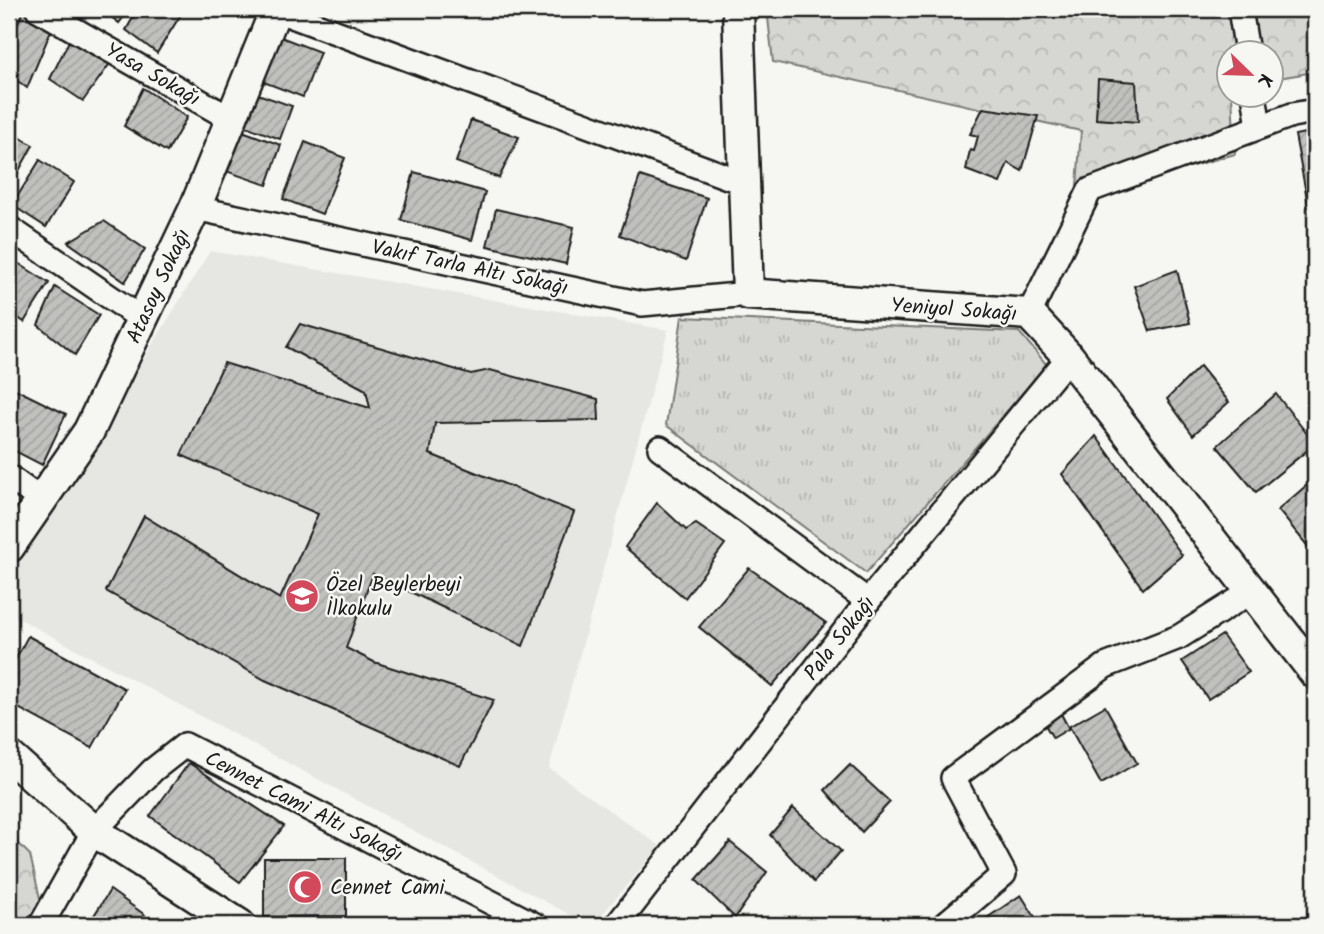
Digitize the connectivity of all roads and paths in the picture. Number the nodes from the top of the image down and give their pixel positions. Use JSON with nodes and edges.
{"nodes":[{"id":1,"x":38,"y":9,"type":"edge"},
{"id":2,"x":276,"y":9,"type":"edge"},
{"id":3,"x":738,"y":9,"type":"edge"},
{"id":4,"x":1240,"y":9,"type":"edge"},
{"id":5,"x":1245,"y":38,"type":"edge"},
{"id":6,"x":1256,"y":108,"type":"edge"},
{"id":7,"x":1315,"y":111,"type":"edge"},
{"id":8,"x":232,"y":119,"type":"junction"},
{"id":9,"x":1259,"y":127,"type":"junction"},
{"id":10,"x":744,"y":183,"type":"junction"},
{"id":11,"x":195,"y":208,"type":"junction"},
{"id":12,"x":9,"y":228,"type":"edge"},
{"id":13,"x":748,"y":294,"type":"junction"},
{"id":14,"x":1029,"y":314,"type":"junction"},
{"id":15,"x":142,"y":319,"type":"junction"},
{"id":16,"x":1069,"y":357,"type":"junction"},
{"id":17,"x":660,"y":449,"type":"dead end"},
{"id":18,"x":9,"y":477,"type":"edge"},
{"id":19,"x":41,"y":500,"type":"junction"},
{"id":20,"x":9,"y":547,"type":"edge"},
{"id":21,"x":1252,"y":591,"type":"junction"},
{"id":22,"x":868,"y":601,"type":"junction"},
{"id":23,"x":1315,"y":673,"type":"edge"},
{"id":24,"x":9,"y":756,"type":"edge"},
{"id":25,"x":94,"y":831,"type":"junction"},
{"id":26,"x":41,"y":925,"type":"edge"},
{"id":27,"x":240,"y":925,"type":"edge"},
{"id":28,"x":535,"y":925,"type":"edge"},
{"id":29,"x":617,"y":925,"type":"edge"},
{"id":30,"x":944,"y":925,"type":"edge"}],
"edges":[{"from":1,"to":8,"type":"street","name":"Yasa Sokağı"},
{"from":2,"to":8,"type":"street","name":"Atasoy Sokağı"},
{"from":2,"to":10,"type":"street"},
{"from":3,"to":10,"type":"street"},
{"from":4,"to":5,"type":"street"},
{"from":6,"to":9,"type":"street"},
{"from":7,"to":9,"type":"street"},
{"from":8,"to":11,"type":"street","name":"Atasoy Sokağı"},
{"from":9,"to":14,"type":"street"},
{"from":10,"to":13,"type":"street"},
{"from":11,"to":13,"type":"street","name":"Vakıf Tarla Altı Sokağı"},
{"from":11,"to":15,"type":"street","name":"Atasoy Sokağı"},
{"from":12,"to":15,"type":"street"},
{"from":13,"to":14,"type":"street","name":"Yeniyol Sokağı"},
{"from":14,"to":16,"type":"street","name":"Yeniyol Sokağı"},
{"from":15,"to":19,"type":"street","name":"Atasoy Sokağı"},
{"from":16,"to":21,"type":"street","name":"Yeniyol Sokağı"},
{"from":16,"to":22,"type":"street","name":"Pala Sokağı"},
{"from":17,"to":22,"type":"street"},
{"from":18,"to":19,"type":"street"},
{"from":19,"to":20,"type":"street","name":"Atasoy Sokağı"},
{"from":21,"to":23,"type":"street","name":"Yeniyol Sokağı"},
{"from":21,"to":30,"type":"street"},
{"from":22,"to":29,"type":"street","name":"Pala Sokağı"},
{"from":24,"to":25,"type":"street"},
{"from":25,"to":26,"type":"street"},
{"from":25,"to":27,"type":"street"},
{"from":25,"to":28,"type":"street","name":"Cennet Cami Altı Sokağı"}]}
